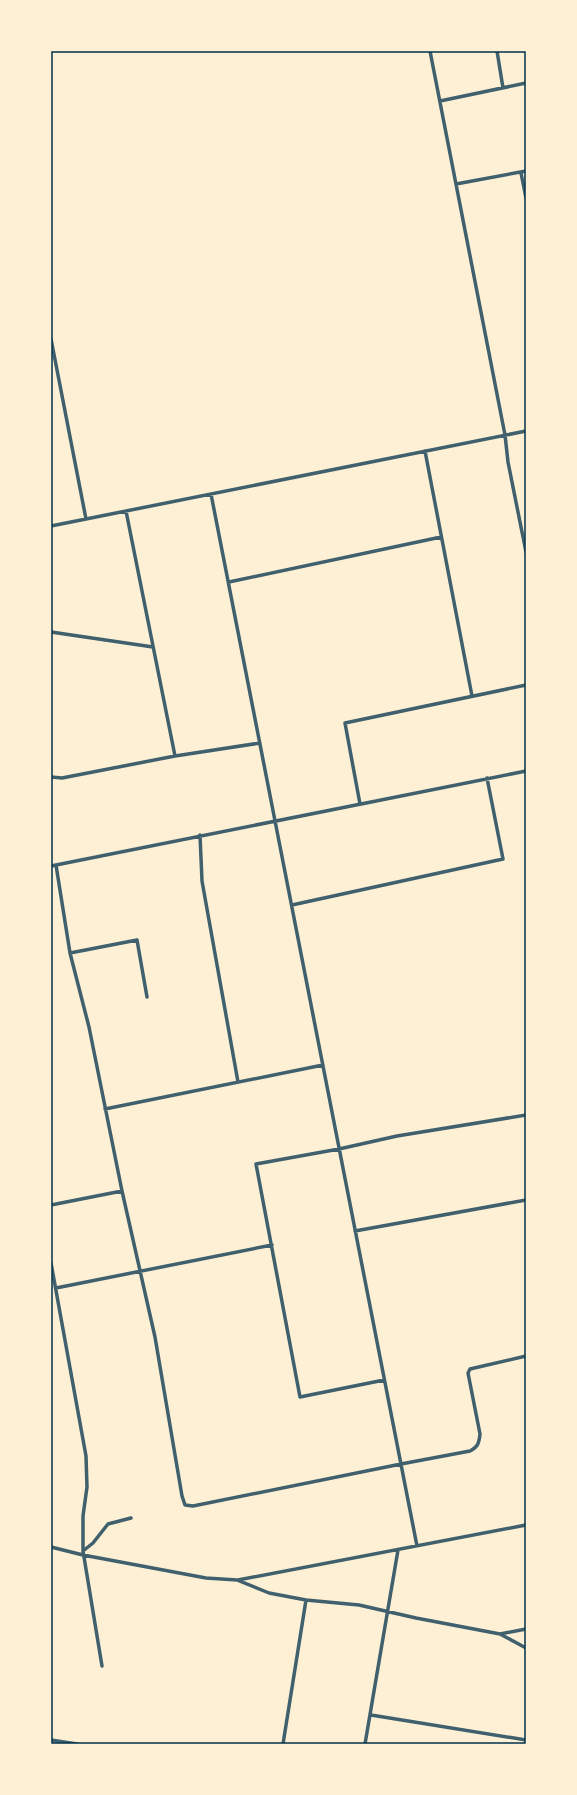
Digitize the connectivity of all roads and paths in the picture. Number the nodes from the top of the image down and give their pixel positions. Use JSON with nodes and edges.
{"nodes":[{"id":1,"x":430,"y":51,"type":"edge"},
{"id":2,"x":497,"y":51,"type":"edge"},
{"id":3,"x":526,"y":83,"type":"edge"},
{"id":4,"x":503,"y":88,"type":"junction"},
{"id":5,"x":440,"y":102,"type":"junction"},
{"id":6,"x":526,"y":171,"type":"edge"},
{"id":7,"x":521,"y":173,"type":"junction"},
{"id":8,"x":456,"y":184,"type":"junction"},
{"id":9,"x":526,"y":198,"type":"edge"},
{"id":10,"x":51,"y":339,"type":"edge"},
{"id":11,"x":526,"y":431,"type":"edge"},
{"id":12,"x":505,"y":435,"type":"junction"},
{"id":13,"x":424,"y":451,"type":"junction"},
{"id":14,"x":211,"y":494,"type":"junction"},
{"id":15,"x":126,"y":510,"type":"junction"},
{"id":16,"x":86,"y":518,"type":"junction"},
{"id":17,"x":526,"y":523,"type":"edge"},
{"id":18,"x":520,"y":524,"type":"junction"},
{"id":19,"x":51,"y":526,"type":"edge"},
{"id":20,"x":441,"y":537,"type":"junction"},
{"id":21,"x":526,"y":552,"type":"edge"},
{"id":22,"x":229,"y":582,"type":"junction"},
{"id":23,"x":51,"y":632,"type":"edge"},
{"id":24,"x":153,"y":647,"type":"junction"},
{"id":25,"x":526,"y":685,"type":"edge"},
{"id":26,"x":472,"y":696,"type":"junction"},
{"id":27,"x":260,"y":743,"type":"junction"},
{"id":28,"x":175,"y":756,"type":"junction"},
{"id":29,"x":526,"y":771,"type":"edge"},
{"id":30,"x":51,"y":777,"type":"edge"},
{"id":31,"x":487,"y":778,"type":"junction"},
{"id":32,"x":360,"y":804,"type":"junction"},
{"id":33,"x":275,"y":821,"type":"junction"},
{"id":34,"x":200,"y":835,"type":"junction"},
{"id":35,"x":56,"y":864,"type":"junction"},
{"id":36,"x":51,"y":866,"type":"edge"},
{"id":37,"x":292,"y":906,"type":"junction"},
{"id":38,"x":70,"y":953,"type":"junction"},
{"id":39,"x":147,"y":997,"type":"dead end"},
{"id":40,"x":323,"y":1065,"type":"junction"},
{"id":41,"x":238,"y":1082,"type":"junction"},
{"id":42,"x":105,"y":1109,"type":"junction"},
{"id":43,"x":526,"y":1115,"type":"edge"},
{"id":44,"x":339,"y":1149,"type":"junction"},
{"id":45,"x":122,"y":1191,"type":"junction"},
{"id":46,"x":526,"y":1200,"type":"edge"},
{"id":47,"x":51,"y":1205,"type":"edge"},
{"id":48,"x":355,"y":1231,"type":"junction"},
{"id":49,"x":272,"y":1245,"type":"junction"},
{"id":50,"x":51,"y":1263,"type":"edge"},
{"id":51,"x":141,"y":1271,"type":"junction"},
{"id":52,"x":56,"y":1288,"type":"junction"},
{"id":53,"x":526,"y":1356,"type":"edge"},
{"id":54,"x":384,"y":1380,"type":"junction"},
{"id":55,"x":400,"y":1464,"type":"junction"},
{"id":56,"x":131,"y":1518,"type":"dead end"},
{"id":57,"x":526,"y":1525,"type":"edge"},
{"id":58,"x":417,"y":1546,"type":"junction"},
{"id":59,"x":51,"y":1547,"type":"edge"},
{"id":60,"x":398,"y":1550,"type":"junction"},
{"id":61,"x":83,"y":1553,"type":"junction"},
{"id":62,"x":237,"y":1580,"type":"junction"},
{"id":63,"x":306,"y":1600,"type":"junction"},
{"id":64,"x":388,"y":1611,"type":"junction"},
{"id":65,"x":526,"y":1629,"type":"edge"},
{"id":66,"x":500,"y":1634,"type":"junction"},
{"id":67,"x":526,"y":1648,"type":"edge"},
{"id":68,"x":102,"y":1666,"type":"dead end"},
{"id":69,"x":371,"y":1714,"type":"junction"},
{"id":70,"x":51,"y":1740,"type":"edge"},
{"id":71,"x":526,"y":1740,"type":"edge"},
{"id":72,"x":67,"y":1743,"type":"edge"},
{"id":73,"x":77,"y":1744,"type":"edge"},
{"id":74,"x":283,"y":1744,"type":"edge"},
{"id":75,"x":365,"y":1744,"type":"edge"}],
"edges":[{"from":1,"to":5,"type":"street"},
{"from":2,"to":4,"type":"street"},
{"from":3,"to":4,"type":"street"},
{"from":4,"to":5,"type":"street"},
{"from":5,"to":8,"type":"street"},
{"from":6,"to":7,"type":"street"},
{"from":7,"to":8,"type":"street"},
{"from":7,"to":9,"type":"street"},
{"from":8,"to":12,"type":"street"},
{"from":10,"to":16,"type":"street"},
{"from":11,"to":12,"type":"street"},
{"from":12,"to":13,"type":"street"},
{"from":12,"to":18,"type":"street"},
{"from":13,"to":14,"type":"street"},
{"from":13,"to":20,"type":"street"},
{"from":14,"to":15,"type":"street"},
{"from":14,"to":22,"type":"street"},
{"from":15,"to":16,"type":"street"},
{"from":15,"to":24,"type":"street"},
{"from":16,"to":19,"type":"street"},
{"from":17,"to":18,"type":"street"},
{"from":18,"to":21,"type":"street"},
{"from":20,"to":22,"type":"street"},
{"from":20,"to":26,"type":"street"},
{"from":22,"to":27,"type":"street"},
{"from":23,"to":24,"type":"street"},
{"from":24,"to":28,"type":"street"},
{"from":25,"to":26,"type":"street"},
{"from":26,"to":32,"type":"street"},
{"from":27,"to":28,"type":"street"},
{"from":27,"to":33,"type":"street"},
{"from":28,"to":30,"type":"street"},
{"from":29,"to":31,"type":"street"},
{"from":31,"to":32,"type":"street"},
{"from":31,"to":37,"type":"street"},
{"from":32,"to":33,"type":"street"},
{"from":33,"to":34,"type":"street"},
{"from":33,"to":37,"type":"street"},
{"from":34,"to":35,"type":"street"},
{"from":34,"to":41,"type":"street"},
{"from":35,"to":36,"type":"street"},
{"from":35,"to":38,"type":"street"},
{"from":37,"to":40,"type":"street"},
{"from":38,"to":39,"type":"street"},
{"from":38,"to":42,"type":"street"},
{"from":40,"to":41,"type":"street"},
{"from":40,"to":44,"type":"street"},
{"from":41,"to":42,"type":"street"},
{"from":42,"to":45,"type":"street"},
{"from":43,"to":44,"type":"street"},
{"from":44,"to":48,"type":"street"},
{"from":44,"to":49,"type":"street"},
{"from":45,"to":47,"type":"street"},
{"from":45,"to":51,"type":"street"},
{"from":46,"to":48,"type":"street"},
{"from":48,"to":54,"type":"street"},
{"from":49,"to":51,"type":"street"},
{"from":49,"to":54,"type":"street"},
{"from":50,"to":52,"type":"street"},
{"from":51,"to":52,"type":"street"},
{"from":51,"to":55,"type":"street"},
{"from":52,"to":61,"type":"street"},
{"from":53,"to":55,"type":"street"},
{"from":54,"to":55,"type":"street"},
{"from":55,"to":58,"type":"street"},
{"from":56,"to":61,"type":"street"},
{"from":57,"to":58,"type":"street"},
{"from":58,"to":60,"type":"street"},
{"from":59,"to":61,"type":"street"},
{"from":60,"to":62,"type":"street"},
{"from":60,"to":64,"type":"street"},
{"from":61,"to":62,"type":"street"},
{"from":61,"to":68,"type":"street"},
{"from":62,"to":63,"type":"street"},
{"from":63,"to":64,"type":"street"},
{"from":63,"to":74,"type":"street"},
{"from":64,"to":66,"type":"street"},
{"from":64,"to":69,"type":"street"},
{"from":65,"to":66,"type":"street"},
{"from":66,"to":67,"type":"street"},
{"from":69,"to":71,"type":"street"},
{"from":69,"to":75,"type":"street"},
{"from":70,"to":72,"type":"street"},
{"from":72,"to":73,"type":"street"}]}
